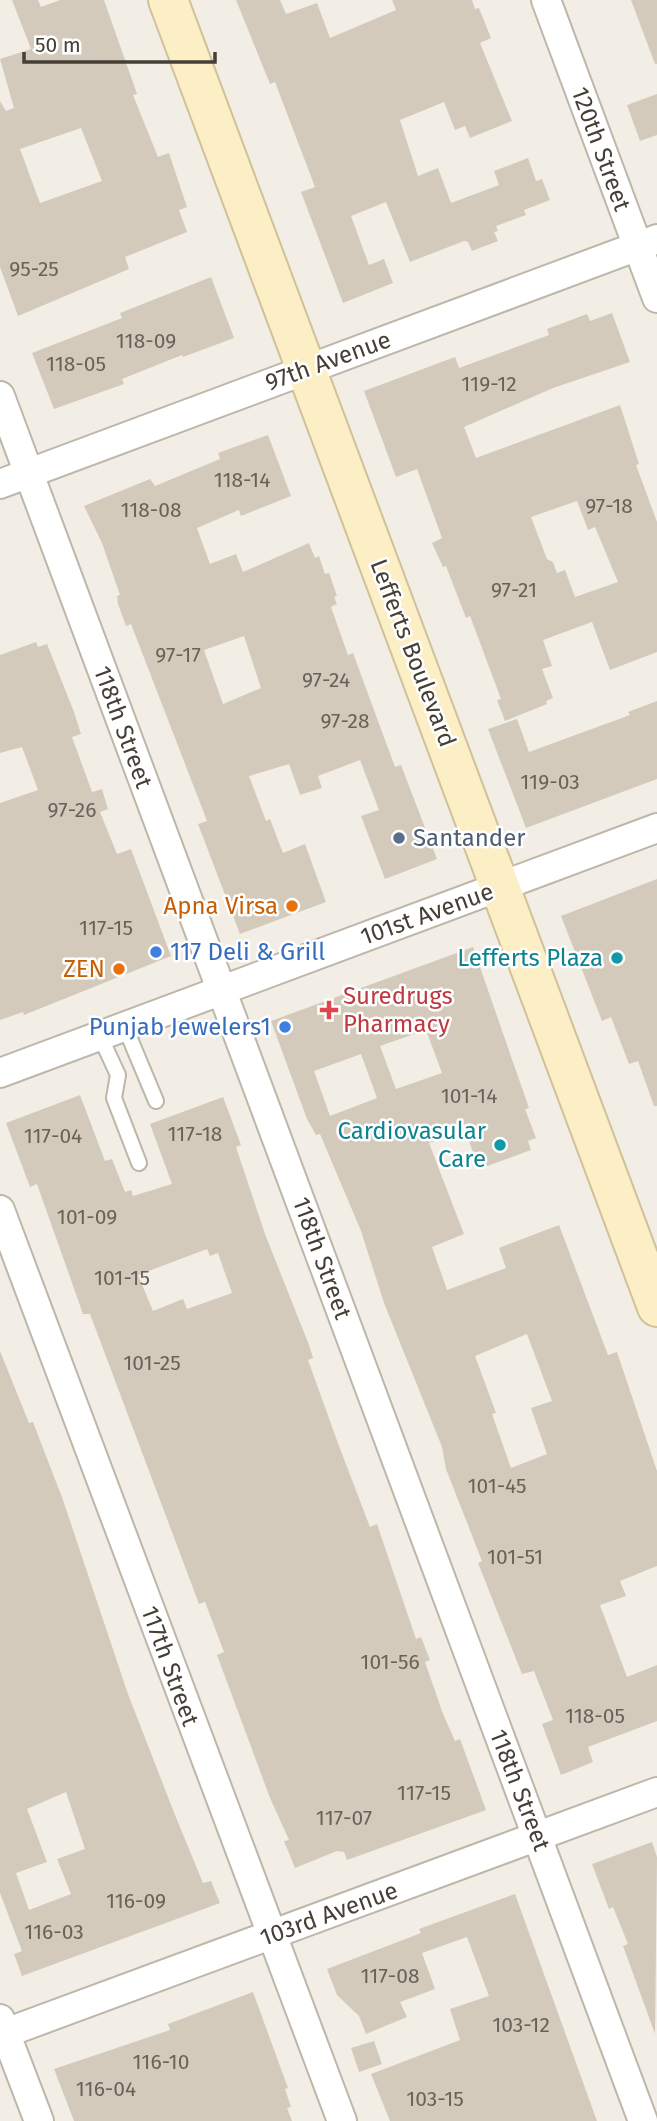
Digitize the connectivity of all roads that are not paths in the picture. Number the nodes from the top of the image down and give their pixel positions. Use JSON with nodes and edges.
{"nodes":[{"id":1,"x":168,"y":0,"type":"edge"},
{"id":2,"x":546,"y":0,"type":"edge"},
{"id":3,"x":647,"y":243,"type":"edge"},
{"id":4,"x":657,"y":298,"type":"edge"},
{"id":5,"x":306,"y":370,"type":"junction"},
{"id":6,"x":0,"y":396,"type":"edge"},
{"id":7,"x":29,"y":473,"type":"junction"},
{"id":8,"x":0,"y":484,"type":"edge"},
{"id":9,"x":657,"y":828,"type":"edge"},
{"id":10,"x":501,"y":887,"type":"junction"},
{"id":11,"x":222,"y":990,"type":"junction"},
{"id":12,"x":112,"y":1032,"type":"junction"},
{"id":13,"x":0,"y":1073,"type":"edge"},
{"id":14,"x":156,"y":1101,"type":"dead end"},
{"id":15,"x":139,"y":1163,"type":"dead end"},
{"id":16,"x":0,"y":1210,"type":"edge"},
{"id":17,"x":657,"y":1307,"type":"edge"},
{"id":18,"x":657,"y":1792,"type":"edge"},
{"id":19,"x":538,"y":1836,"type":"junction"},
{"id":20,"x":271,"y":1936,"type":"junction"},
{"id":21,"x":2,"y":2029,"type":"edge"},
{"id":22,"x":38,"y":2121,"type":"edge"},
{"id":23,"x":342,"y":2121,"type":"edge"},
{"id":24,"x":643,"y":2121,"type":"edge"}],
"edges":[{"from":1,"to":5,"type":"street","name":"Lefferts Boulevard"},
{"from":2,"to":3,"type":"street","name":"120th Street"},
{"from":3,"to":4,"type":"street","name":"120th Street"},
{"from":3,"to":5,"type":"street","name":"97th Avenue"},
{"from":5,"to":7,"type":"street","name":"97th Avenue"},
{"from":5,"to":10,"type":"street","name":"Lefferts Boulevard"},
{"from":6,"to":7,"type":"street","name":"118th Street"},
{"from":7,"to":8,"type":"street","name":"97th Avenue"},
{"from":7,"to":11,"type":"street","name":"118th Street"},
{"from":9,"to":10,"type":"street","name":"101st Avenue"},
{"from":10,"to":11,"type":"street","name":"101st Avenue"},
{"from":10,"to":17,"type":"street","name":"Lefferts Boulevard"},
{"from":11,"to":12,"type":"street","name":"101st Avenue"},
{"from":11,"to":19,"type":"street","name":"118th Street"},
{"from":12,"to":13,"type":"street","name":"101st Avenue"},
{"from":12,"to":14,"type":"lane"},
{"from":12,"to":15,"type":"lane"},
{"from":16,"to":20,"type":"street","name":"117th Street"},
{"from":18,"to":19,"type":"street","name":"103rd Avenue"},
{"from":19,"to":20,"type":"street","name":"103rd Avenue"},
{"from":19,"to":24,"type":"street","name":"118th Street"},
{"from":20,"to":21,"type":"street","name":"103rd Avenue"},
{"from":20,"to":23,"type":"street","name":"117th Street"},
{"from":21,"to":22,"type":"street"}]}
